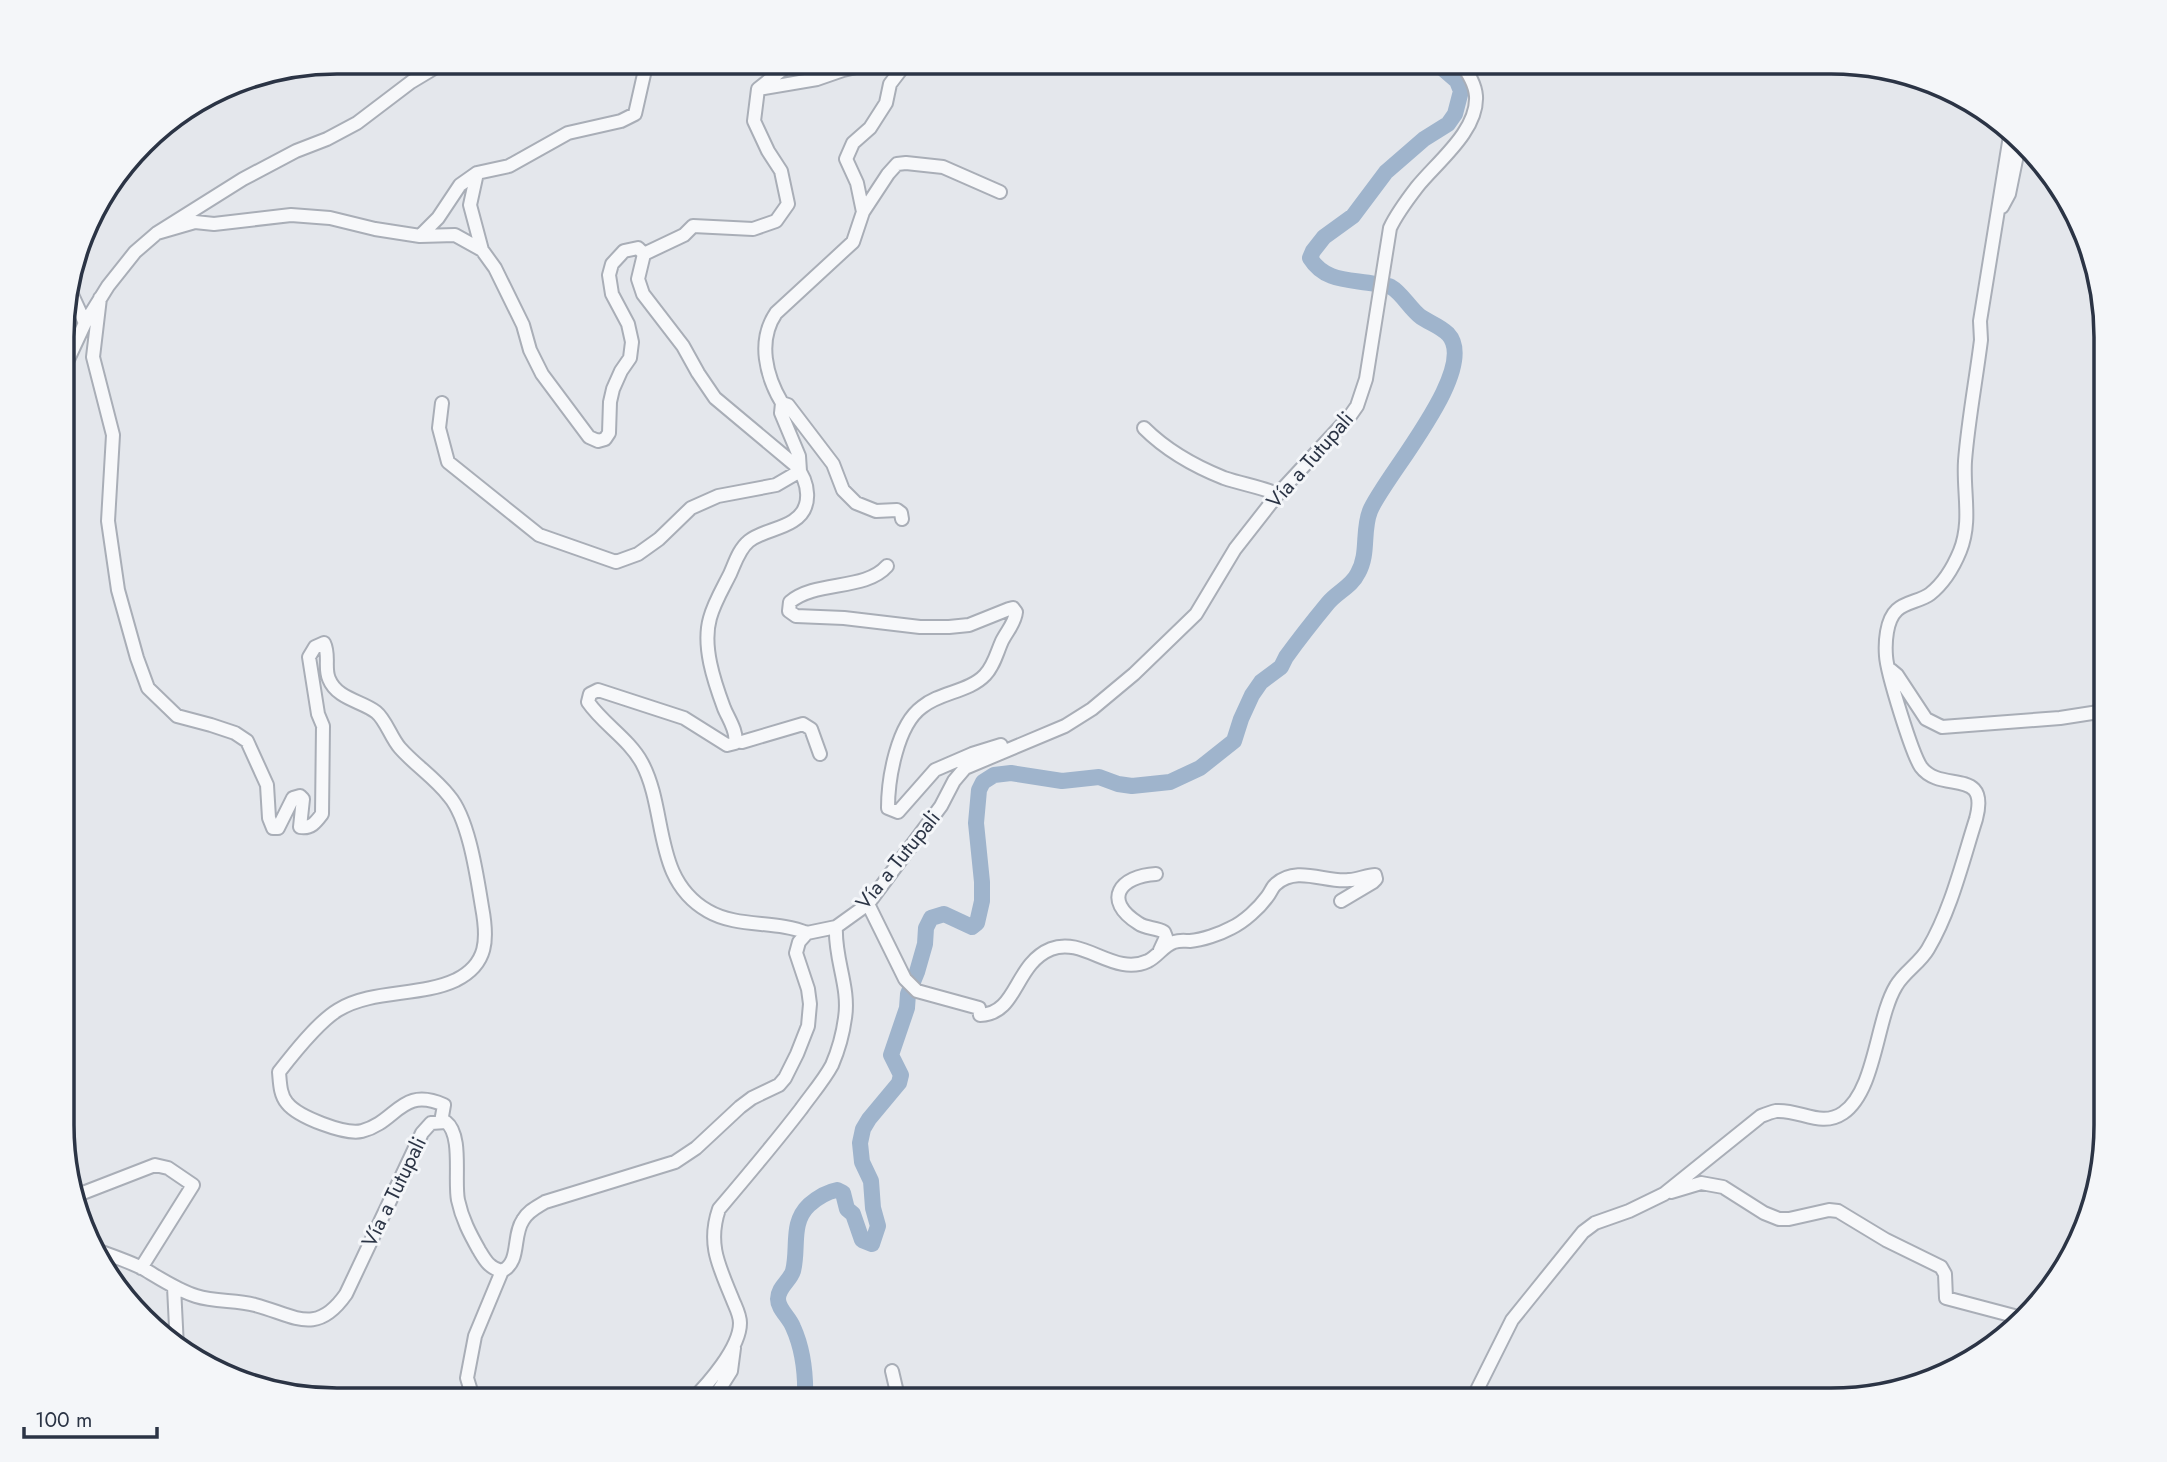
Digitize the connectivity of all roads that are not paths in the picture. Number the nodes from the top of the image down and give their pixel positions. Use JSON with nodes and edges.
{"nodes":[{"id":1,"x":424,"y":74,"type":"edge"},
{"id":2,"x":643,"y":74,"type":"edge"},
{"id":3,"x":777,"y":74,"type":"edge"},
{"id":4,"x":831,"y":74,"type":"edge"},
{"id":5,"x":898,"y":74,"type":"edge"},
{"id":6,"x":1468,"y":74,"type":"edge"},
{"id":7,"x":758,"y":89,"type":"junction"},
{"id":8,"x":2009,"y":144,"type":"edge"},
{"id":9,"x":2017,"y":152,"type":"edge"},
{"id":10,"x":477,"y":173,"type":"junction"},
{"id":11,"x":1000,"y":191,"type":"dead end"},
{"id":12,"x":863,"y":212,"type":"junction"},
{"id":13,"x":1996,"y":217,"type":"junction"},
{"id":14,"x":157,"y":233,"type":"junction"},
{"id":15,"x":420,"y":236,"type":"junction"},
{"id":16,"x":482,"y":250,"type":"junction"},
{"id":17,"x":644,"y":254,"type":"junction"},
{"id":18,"x":100,"y":298,"type":"junction"},
{"id":19,"x":76,"y":303,"type":"edge"},
{"id":20,"x":85,"y":323,"type":"junction"},
{"id":21,"x":74,"y":347,"type":"edge"},
{"id":22,"x":442,"y":403,"type":"dead end"},
{"id":23,"x":782,"y":403,"type":"junction"},
{"id":24,"x":1144,"y":428,"type":"dead end"},
{"id":25,"x":800,"y":471,"type":"junction"},
{"id":26,"x":1278,"y":494,"type":"junction"},
{"id":27,"x":902,"y":519,"type":"dead end"},
{"id":28,"x":887,"y":566,"type":"dead end"},
{"id":29,"x":1887,"y":668,"type":"junction"},
{"id":30,"x":2094,"y":713,"type":"edge"},
{"id":31,"x":736,"y":741,"type":"junction"},
{"id":32,"x":1029,"y":742,"type":"junction"},
{"id":33,"x":820,"y":754,"type":"dead end"},
{"id":34,"x":1156,"y":874,"type":"dead end"},
{"id":35,"x":1342,"y":901,"type":"dead end"},
{"id":36,"x":868,"y":904,"type":"junction"},
{"id":37,"x":836,"y":928,"type":"junction"},
{"id":38,"x":807,"y":933,"type":"junction"},
{"id":39,"x":1158,"y":953,"type":"junction"},
{"id":40,"x":441,"y":1122,"type":"junction"},
{"id":41,"x":82,"y":1193,"type":"edge"},
{"id":42,"x":1664,"y":1194,"type":"junction"},
{"id":43,"x":108,"y":1255,"type":"edge"},
{"id":44,"x":141,"y":1268,"type":"junction"},
{"id":45,"x":502,"y":1271,"type":"junction"},
{"id":46,"x":174,"y":1287,"type":"junction"},
{"id":47,"x":2012,"y":1315,"type":"edge"},
{"id":48,"x":176,"y":1334,"type":"edge"},
{"id":49,"x":734,"y":1344,"type":"junction"},
{"id":50,"x":892,"y":1371,"type":"dead end"},
{"id":51,"x":470,"y":1388,"type":"edge"},
{"id":52,"x":702,"y":1388,"type":"edge"},
{"id":53,"x":720,"y":1388,"type":"edge"},
{"id":54,"x":896,"y":1388,"type":"edge"},
{"id":55,"x":1478,"y":1388,"type":"edge"}],
"edges":[{"from":1,"to":14,"type":"street"},
{"from":2,"to":10,"type":"street"},
{"from":3,"to":7,"type":"street"},
{"from":4,"to":7,"type":"street"},
{"from":5,"to":12,"type":"street"},
{"from":6,"to":26,"type":"street","name":"Vía a Tutupali"},
{"from":7,"to":17,"type":"street"},
{"from":8,"to":13,"type":"street"},
{"from":9,"to":13,"type":"street"},
{"from":10,"to":15,"type":"street"},
{"from":10,"to":16,"type":"street"},
{"from":11,"to":12,"type":"street"},
{"from":12,"to":23,"type":"street"},
{"from":13,"to":29,"type":"street"},
{"from":14,"to":15,"type":"street"},
{"from":14,"to":18,"type":"street"},
{"from":15,"to":16,"type":"street"},
{"from":16,"to":17,"type":"street"},
{"from":17,"to":25,"type":"street"},
{"from":18,"to":20,"type":"street"},
{"from":18,"to":40,"type":"street"},
{"from":19,"to":20,"type":"street"},
{"from":20,"to":21,"type":"street"},
{"from":22,"to":25,"type":"street"},
{"from":23,"to":25,"type":"street"},
{"from":23,"to":27,"type":"street"},
{"from":24,"to":26,"type":"street"},
{"from":25,"to":31,"type":"street"},
{"from":26,"to":32,"type":"street","name":"Vía a Tutupali"},
{"from":28,"to":32,"type":"street"},
{"from":29,"to":30,"type":"street"},
{"from":29,"to":42,"type":"street"},
{"from":31,"to":33,"type":"street"},
{"from":31,"to":38,"type":"street"},
{"from":32,"to":36,"type":"street","name":"Vía a Tutupali"},
{"from":34,"to":39,"type":"street"},
{"from":35,"to":39,"type":"street"},
{"from":36,"to":37,"type":"street","name":"Vía a Tutupali"},
{"from":36,"to":39,"type":"street"},
{"from":37,"to":38,"type":"street","name":"Vía a Tutupali"},
{"from":37,"to":49,"type":"street"},
{"from":38,"to":45,"type":"street"},
{"from":40,"to":45,"type":"street","name":"Vía a Tutupali"},
{"from":40,"to":46,"type":"street","name":"Vía a Tutupali"},
{"from":41,"to":44,"type":"street"},
{"from":42,"to":47,"type":"street"},
{"from":42,"to":55,"type":"street"},
{"from":43,"to":44,"type":"street","name":"Vía a Tutupali"},
{"from":44,"to":46,"type":"street","name":"Vía a Tutupali"},
{"from":45,"to":51,"type":"street"},
{"from":46,"to":48,"type":"street"},
{"from":49,"to":52,"type":"street"},
{"from":49,"to":53,"type":"street"},
{"from":50,"to":54,"type":"street"}]}
